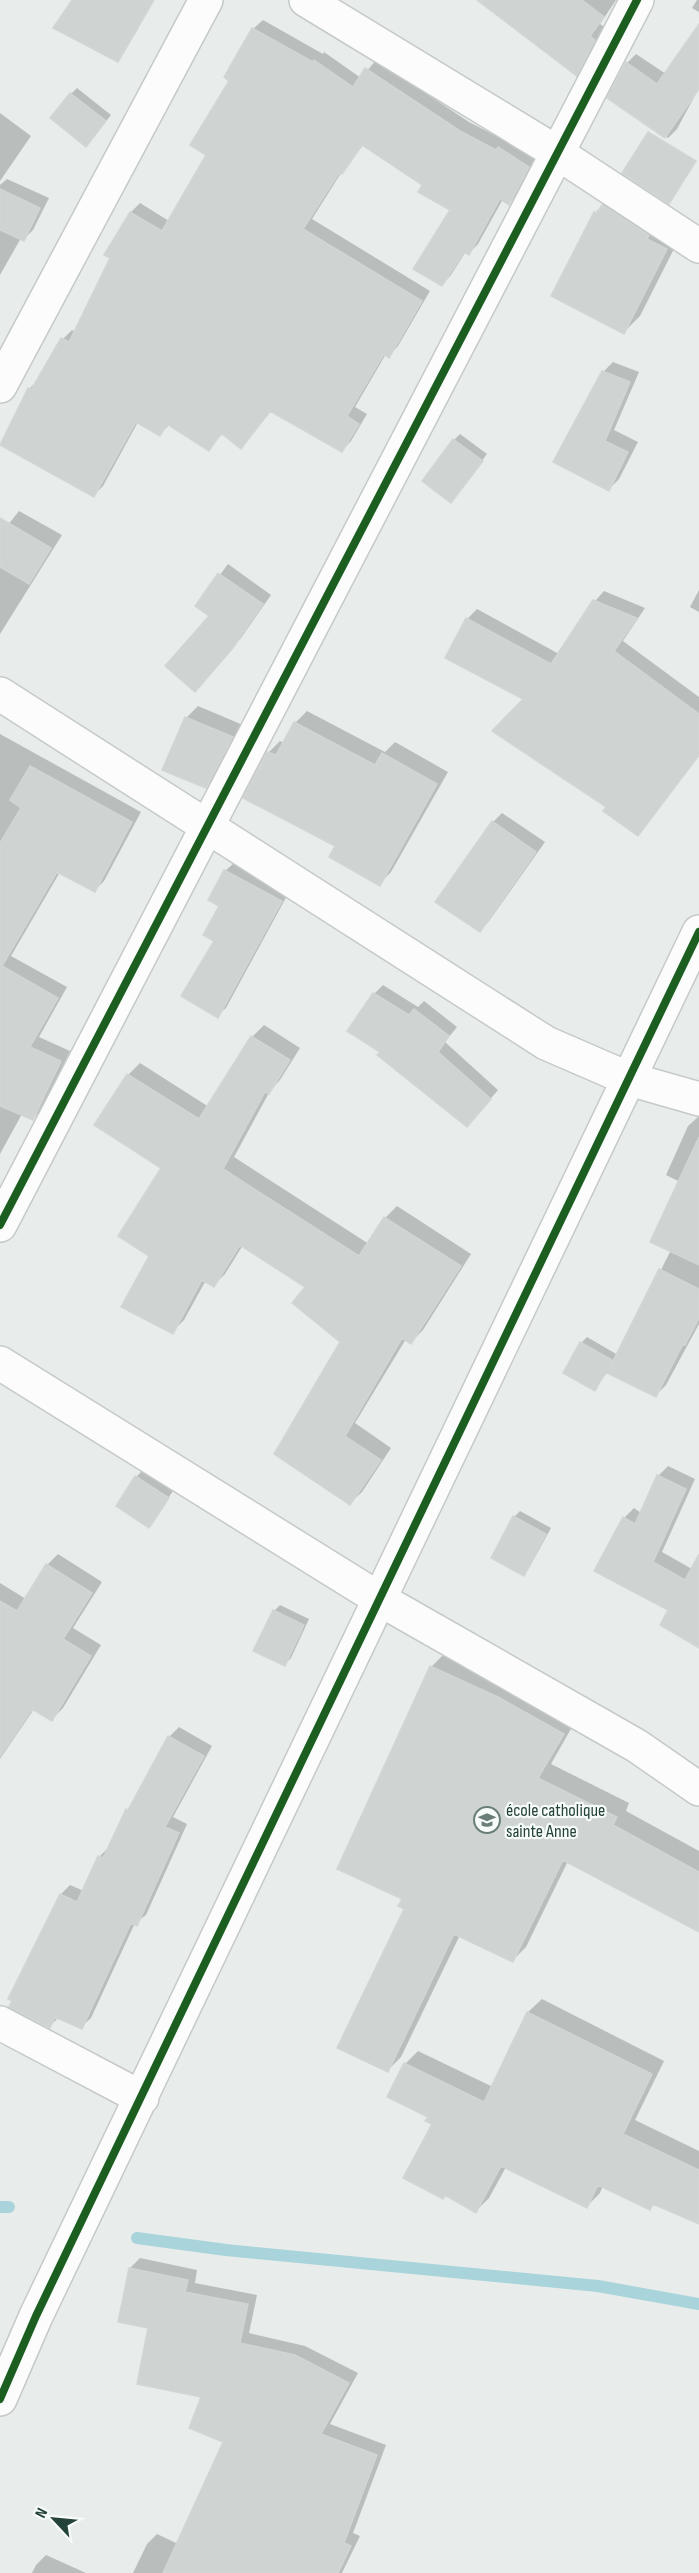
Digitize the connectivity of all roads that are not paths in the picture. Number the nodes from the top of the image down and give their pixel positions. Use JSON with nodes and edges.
{"nodes":[{"id":1,"x":206,"y":0,"type":"edge"},
{"id":2,"x":306,"y":0,"type":"edge"},
{"id":3,"x":637,"y":0,"type":"edge"},
{"id":4,"x":556,"y":152,"type":"junction"},
{"id":5,"x":699,"y":246,"type":"edge"},
{"id":6,"x":0,"y":386,"type":"edge"},
{"id":7,"x":0,"y":694,"type":"edge"},
{"id":8,"x":208,"y":825,"type":"junction"},
{"id":9,"x":699,"y":932,"type":"edge"},
{"id":10,"x":629,"y":1079,"type":"junction"},
{"id":11,"x":699,"y":1099,"type":"edge"},
{"id":12,"x":0,"y":1225,"type":"edge"},
{"id":13,"x":0,"y":1363,"type":"edge"},
{"id":14,"x":381,"y":1600,"type":"junction"},
{"id":15,"x":699,"y":1789,"type":"edge"},
{"id":16,"x":0,"y":2023,"type":"edge"},
{"id":17,"x":142,"y":2098,"type":"junction"},
{"id":18,"x":0,"y":2399,"type":"edge"}],
"edges":[{"from":1,"to":6,"type":"street"},
{"from":2,"to":4,"type":"street"},
{"from":3,"to":4,"type":"street"},
{"from":4,"to":5,"type":"street"},
{"from":4,"to":8,"type":"street"},
{"from":7,"to":8,"type":"street"},
{"from":8,"to":10,"type":"street"},
{"from":8,"to":12,"type":"street"},
{"from":9,"to":10,"type":"street"},
{"from":10,"to":11,"type":"street"},
{"from":10,"to":14,"type":"street"},
{"from":13,"to":14,"type":"street"},
{"from":14,"to":15,"type":"street"},
{"from":14,"to":17,"type":"street"},
{"from":16,"to":17,"type":"street"},
{"from":17,"to":18,"type":"street"}]}
